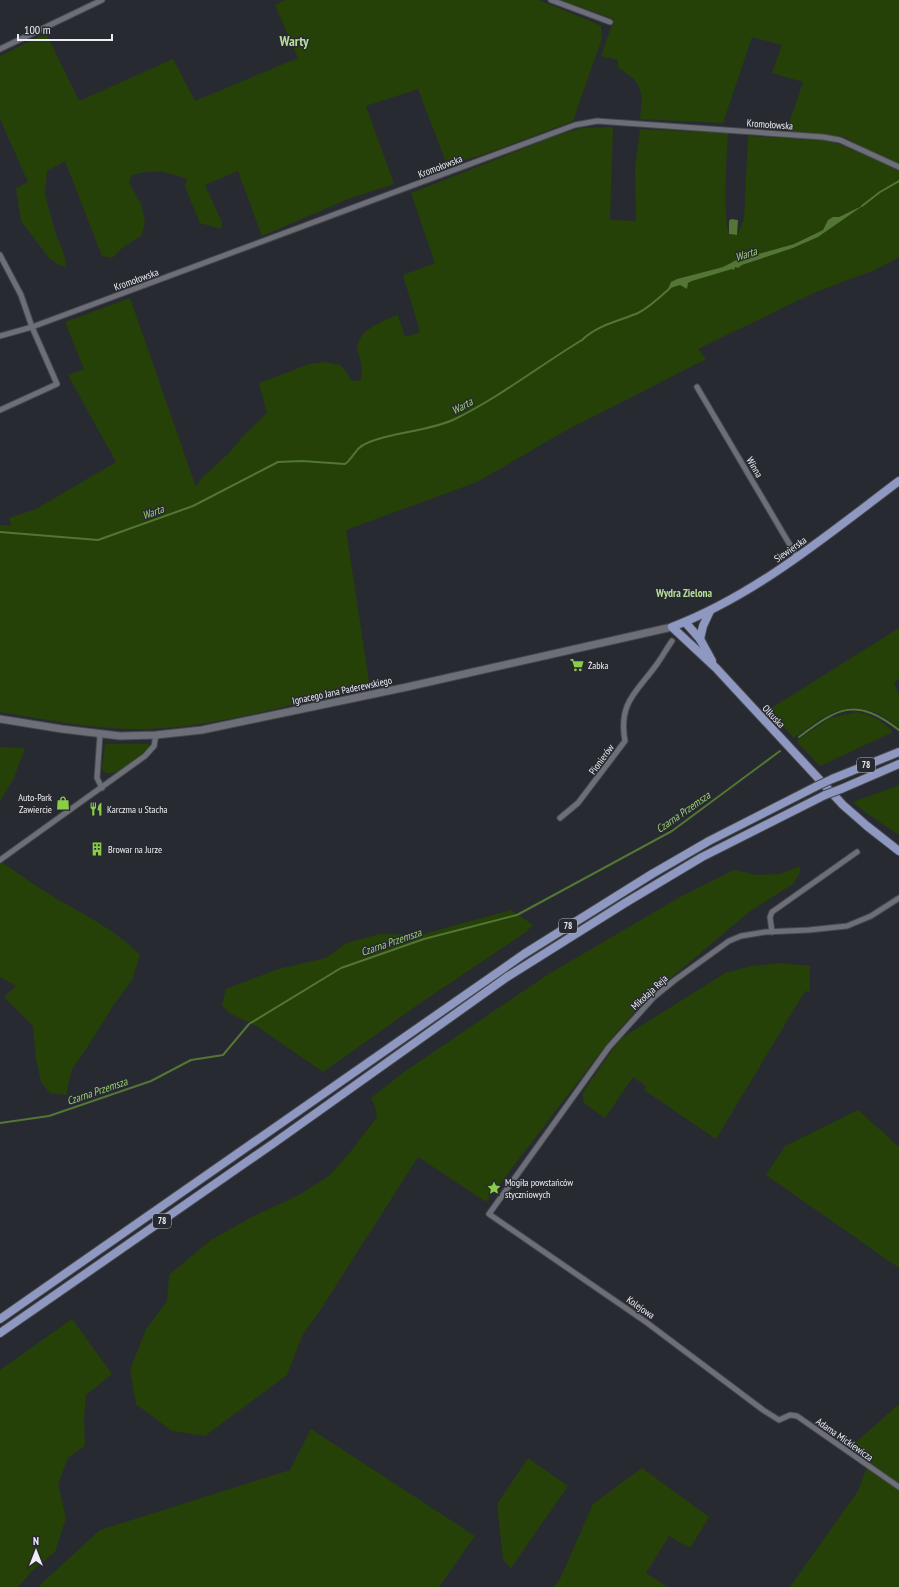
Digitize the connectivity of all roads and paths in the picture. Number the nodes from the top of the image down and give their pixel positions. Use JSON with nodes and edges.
{"nodes":[{"id":1,"x":102,"y":0,"type":"edge"},
{"id":2,"x":551,"y":0,"type":"edge"},
{"id":3,"x":610,"y":22,"type":"dead end"},
{"id":4,"x":0,"y":49,"type":"edge"},
{"id":5,"x":899,"y":167,"type":"edge"},
{"id":6,"x":0,"y":255,"type":"edge"},
{"id":7,"x":32,"y":327,"type":"junction"},
{"id":8,"x":0,"y":336,"type":"edge"},
{"id":9,"x":697,"y":386,"type":"dead end"},
{"id":10,"x":0,"y":410,"type":"edge"},
{"id":11,"x":899,"y":481,"type":"edge"},
{"id":12,"x":797,"y":556,"type":"junction"},
{"id":13,"x":710,"y":611,"type":"junction"},
{"id":14,"x":685,"y":622,"type":"junction"},
{"id":15,"x":672,"y":627,"type":"junction"},
{"id":16,"x":700,"y":639,"type":"junction"},
{"id":17,"x":672,"y":640,"type":"dead end"},
{"id":18,"x":716,"y":668,"type":"junction"},
{"id":19,"x":0,"y":719,"type":"edge"},
{"id":20,"x":100,"y":735,"type":"junction"},
{"id":21,"x":156,"y":735,"type":"junction"},
{"id":22,"x":899,"y":752,"type":"edge"},
{"id":23,"x":899,"y":764,"type":"edge"},
{"id":24,"x":817,"y":782,"type":"junction"},
{"id":25,"x":102,"y":788,"type":"junction"},
{"id":26,"x":560,"y":818,"type":"dead end"},
{"id":27,"x":897,"y":848,"type":"edge"},
{"id":28,"x":857,"y":852,"type":"dead end"},
{"id":29,"x":0,"y":860,"type":"edge"},
{"id":30,"x":899,"y":898,"type":"edge"},
{"id":31,"x":772,"y":932,"type":"junction"},
{"id":32,"x":490,"y":1214,"type":"joint"},
{"id":33,"x":0,"y":1319,"type":"edge"},
{"id":34,"x":0,"y":1333,"type":"edge"},
{"id":35,"x":779,"y":1420,"type":"joint"},
{"id":36,"x":899,"y":1487,"type":"edge"}],
"edges":[{"from":1,"to":4,"type":"street"},
{"from":2,"to":3,"type":"street"},
{"from":5,"to":7,"type":"street","name":"Kromołowska"},
{"from":6,"to":7,"type":"street"},
{"from":7,"to":8,"type":"street","name":"Kromołowska"},
{"from":7,"to":10,"type":"street"},
{"from":9,"to":12,"type":"street","name":"Winna"},
{"from":11,"to":12,"type":"main road","name":"Siewierska"},
{"from":12,"to":13,"type":"main road","name":"Siewierska"},
{"from":13,"to":14,"type":"main road","name":"Siewierska"},
{"from":13,"to":16,"type":"main road"},
{"from":14,"to":15,"type":"main road","name":"Ignacego Jana Paderewskiego"},
{"from":14,"to":16,"type":"main road","name":"Olkuska"},
{"from":15,"to":18,"type":"main road","name":"Olkuska"},
{"from":15,"to":21,"type":"main road","name":"Ignacego Jana Paderewskiego"},
{"from":16,"to":18,"type":"main road","name":"Olkuska"},
{"from":17,"to":26,"type":"street","name":"Pionierów"},
{"from":18,"to":24,"type":"main road","name":"Olkuska"},
{"from":19,"to":20,"type":"main road","name":"Ignacego Jana Paderewskiego"},
{"from":20,"to":21,"type":"main road","name":"Ignacego Jana Paderewskiego"},
{"from":20,"to":25,"type":"street"},
{"from":21,"to":25,"type":"street"},
{"from":22,"to":24,"type":"main road","number":"78","bridge":true},
{"from":23,"to":34,"type":"main road","number":"78","bridge":true},
{"from":24,"to":27,"type":"main road","name":"Olkuska"},
{"from":24,"to":33,"type":"main road","number":"78"},
{"from":25,"to":29,"type":"street"},
{"from":28,"to":31,"type":"street"},
{"from":30,"to":31,"type":"street","name":"Mikołaja Reja"},
{"from":31,"to":32,"type":"street","name":"Mikołaja Reja"},
{"from":32,"to":35,"type":"street","name":"Kolejowa"},
{"from":35,"to":36,"type":"street","name":"Adama Mickiewicza"}]}
